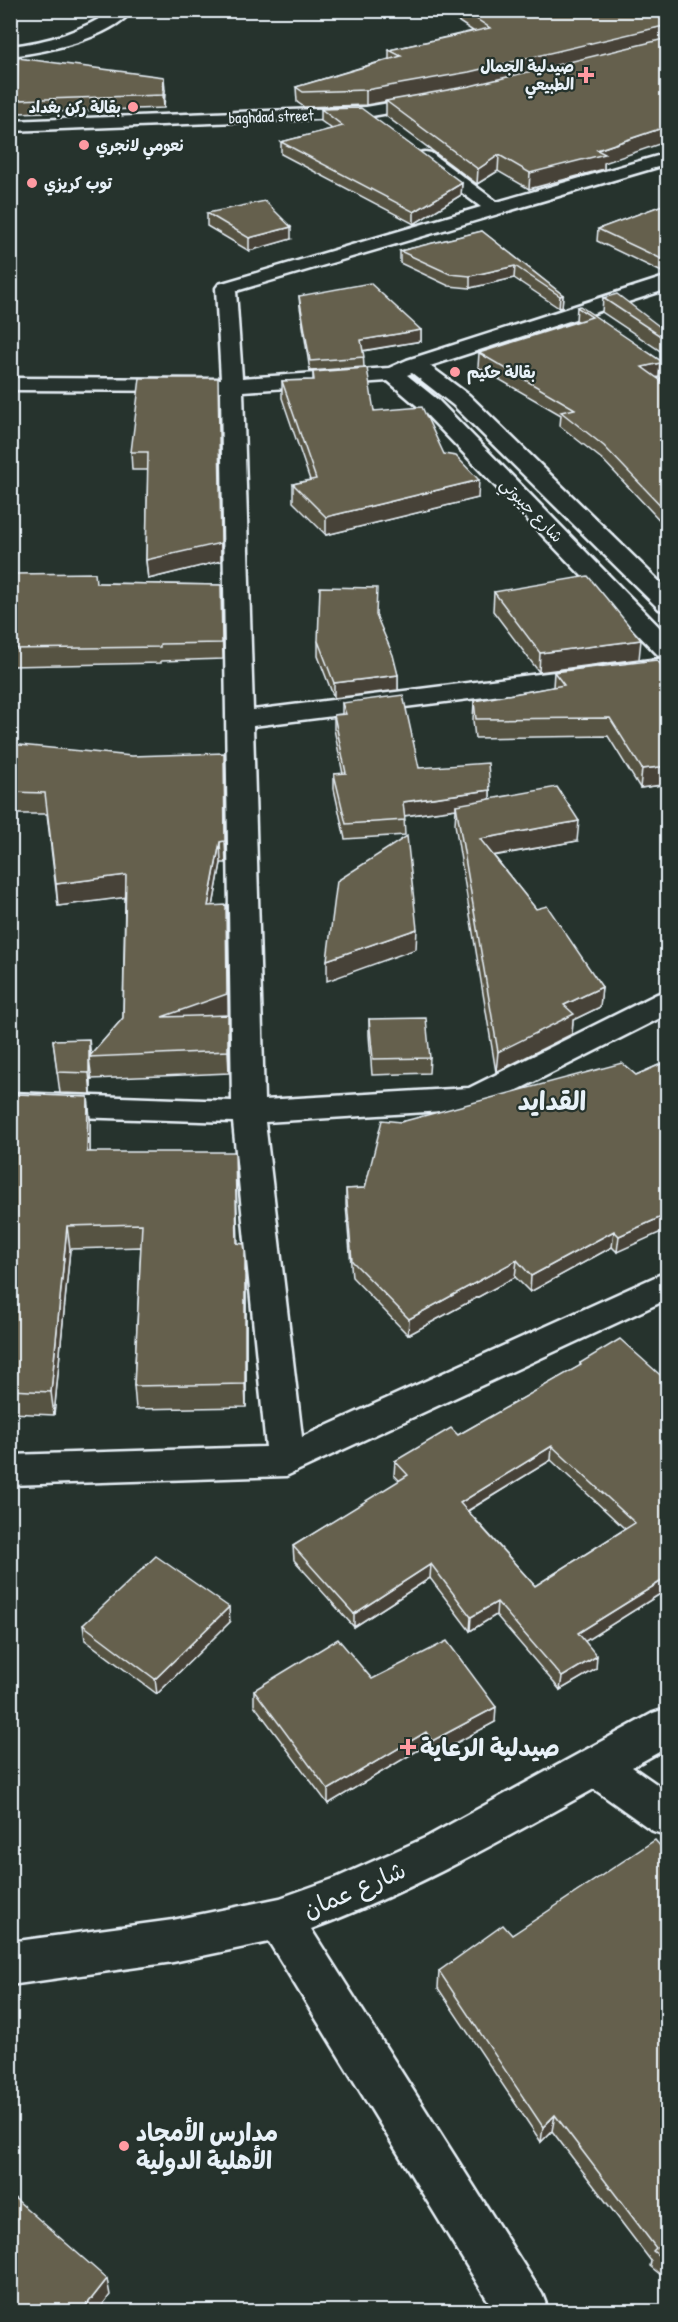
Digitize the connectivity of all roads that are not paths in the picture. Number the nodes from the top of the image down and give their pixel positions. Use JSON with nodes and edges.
{"nodes":[{"id":1,"x":126,"y":10,"type":"edge"},
{"id":2,"x":10,"y":51,"type":"edge"},
{"id":3,"x":446,"y":98,"type":"edge"},
{"id":4,"x":366,"y":112,"type":"junction"},
{"id":5,"x":10,"y":126,"type":"edge"},
{"id":6,"x":385,"y":126,"type":"edge"},
{"id":7,"x":412,"y":147,"type":"edge"},
{"id":8,"x":668,"y":158,"type":"edge"},
{"id":9,"x":496,"y":210,"type":"junction"},
{"id":10,"x":467,"y":219,"type":"junction"},
{"id":11,"x":484,"y":233,"type":"edge"},
{"id":12,"x":668,"y":282,"type":"edge"},
{"id":13,"x":562,"y":296,"type":"edge"},
{"id":14,"x":580,"y":309,"type":"junction"},
{"id":15,"x":599,"y":322,"type":"edge"},
{"id":16,"x":414,"y":364,"type":"junction"},
{"id":17,"x":393,"y":374,"type":"junction"},
{"id":18,"x":10,"y":384,"type":"edge"},
{"id":19,"x":232,"y":385,"type":"junction"},
{"id":20,"x":668,"y":604,"type":"edge"},
{"id":21,"x":668,"y":651,"type":"edge"},
{"id":22,"x":668,"y":666,"type":"edge"},
{"id":23,"x":240,"y":720,"type":"junction"},
{"id":24,"x":668,"y":1001,"type":"edge"},
{"id":25,"x":10,"y":1104,"type":"edge"},
{"id":26,"x":248,"y":1112,"type":"junction"},
{"id":27,"x":668,"y":1284,"type":"edge"},
{"id":28,"x":286,"y":1461,"type":"junction"},
{"id":29,"x":10,"y":1470,"type":"edge"},
{"id":30,"x":668,"y":1726,"type":"edge"},
{"id":31,"x":597,"y":1767,"type":"junction"},
{"id":32,"x":668,"y":1817,"type":"edge"},
{"id":33,"x":280,"y":1919,"type":"junction"},
{"id":34,"x":10,"y":1964,"type":"edge"},
{"id":35,"x":524,"y":2312,"type":"edge"}],
"edges":[{"from":1,"to":2,"type":"street"},
{"from":3,"to":4,"type":"street","name":"baghdad street"},
{"from":4,"to":5,"type":"street","name":"baghdad street"},
{"from":4,"to":6,"type":"street"},
{"from":7,"to":9,"type":"street"},
{"from":8,"to":9,"type":"street"},
{"from":9,"to":10,"type":"street"},
{"from":10,"to":11,"type":"street"},
{"from":10,"to":19,"type":"street"},
{"from":12,"to":14,"type":"street"},
{"from":13,"to":14,"type":"street"},
{"from":14,"to":15,"type":"street"},
{"from":14,"to":16,"type":"street"},
{"from":16,"to":17,"type":"street"},
{"from":16,"to":20,"type":"street","name":"شارع جيبوتي"},
{"from":17,"to":19,"type":"street"},
{"from":17,"to":21,"type":"street","name":"شارع جيبوتي"},
{"from":18,"to":19,"type":"street"},
{"from":19,"to":23,"type":"street"},
{"from":22,"to":23,"type":"street"},
{"from":23,"to":26,"type":"street"},
{"from":24,"to":26,"type":"street"},
{"from":25,"to":26,"type":"street"},
{"from":26,"to":28,"type":"street"},
{"from":27,"to":28,"type":"street"},
{"from":28,"to":29,"type":"street"},
{"from":30,"to":31,"type":"street","name":"شارع عمان"},
{"from":31,"to":32,"type":"street"},
{"from":31,"to":33,"type":"street","name":"شارع عمان"},
{"from":33,"to":34,"type":"street","name":"شارع عمان"},
{"from":33,"to":35,"type":"street"}]}
